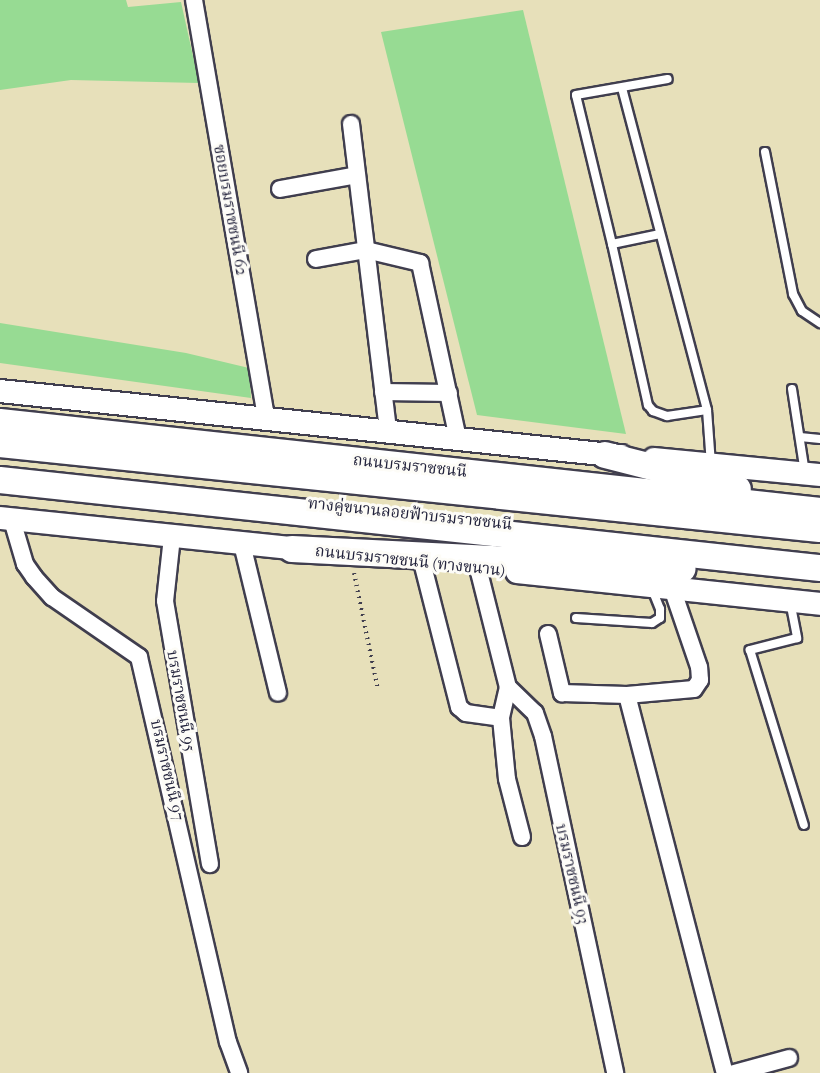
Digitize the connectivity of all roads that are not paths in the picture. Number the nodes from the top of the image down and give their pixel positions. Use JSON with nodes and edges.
{"nodes":[{"id":1,"x":194,"y":0,"type":"edge"},
{"id":2,"x":668,"y":79,"type":"dead end"},
{"id":3,"x":622,"y":88,"type":"junction"},
{"id":4,"x":351,"y":124,"type":"dead end"},
{"id":5,"x":765,"y":152,"type":"dead end"},
{"id":6,"x":357,"y":175,"type":"junction"},
{"id":7,"x":280,"y":189,"type":"dead end"},
{"id":8,"x":660,"y":234,"type":"junction"},
{"id":9,"x":612,"y":244,"type":"junction"},
{"id":10,"x":366,"y":250,"type":"junction"},
{"id":11,"x":316,"y":259,"type":"dead end"},
{"id":12,"x":820,"y":323,"type":"edge"},
{"id":13,"x":792,"y":389,"type":"dead end"},
{"id":14,"x":0,"y":391,"type":"edge"},
{"id":15,"x":383,"y":392,"type":"junction"},
{"id":16,"x":449,"y":393,"type":"junction"},
{"id":17,"x":707,"y":410,"type":"junction"},
{"id":18,"x":266,"y":419,"type":"junction"},
{"id":19,"x":0,"y":422,"type":"edge"},
{"id":20,"x":388,"y":432,"type":"junction"},
{"id":21,"x":800,"y":437,"type":"junction"},
{"id":22,"x":458,"y":439,"type":"junction"},
{"id":23,"x":820,"y":439,"type":"edge"},
{"id":24,"x":0,"y":444,"type":"edge"},
{"id":25,"x":605,"y":454,"type":"junction"},
{"id":26,"x":711,"y":465,"type":"junction"},
{"id":27,"x":0,"y":471,"type":"edge"},
{"id":28,"x":813,"y":474,"type":"edge"},
{"id":29,"x":0,"y":480,"type":"edge"},
{"id":30,"x":820,"y":511,"type":"edge"},
{"id":31,"x":6,"y":519,"type":"edge"},
{"id":32,"x":820,"y":529,"type":"edge"},
{"id":33,"x":172,"y":537,"type":"junction"},
{"id":34,"x":242,"y":544,"type":"junction"},
{"id":35,"x":292,"y":549,"type":"junction"},
{"id":36,"x":820,"y":558,"type":"edge"},
{"id":37,"x":422,"y":562,"type":"junction"},
{"id":38,"x":477,"y":568,"type":"junction"},
{"id":39,"x":820,"y":568,"type":"edge"},
{"id":40,"x":820,"y":576,"type":"edge"},
{"id":41,"x":661,"y":587,"type":"junction"},
{"id":42,"x":790,"y":601,"type":"junction"},
{"id":43,"x":820,"y":604,"type":"edge"},
{"id":44,"x":576,"y":618,"type":"dead end"},
{"id":45,"x":548,"y":634,"type":"dead end"},
{"id":46,"x":508,"y":687,"type":"junction"},
{"id":47,"x":278,"y":693,"type":"dead end"},
{"id":48,"x":627,"y":694,"type":"junction"},
{"id":49,"x":501,"y":718,"type":"junction"},
{"id":50,"x":804,"y":825,"type":"dead end"},
{"id":51,"x":522,"y":837,"type":"dead end"},
{"id":52,"x":210,"y":864,"type":"dead end"},
{"id":53,"x":789,"y":1058,"type":"dead end"},
{"id":54,"x":239,"y":1073,"type":"edge"},
{"id":55,"x":615,"y":1073,"type":"edge"},
{"id":56,"x":725,"y":1073,"type":"edge"},
{"id":57,"x":734,"y":1073,"type":"edge"}],
"edges":[{"from":1,"to":18,"type":"street","name":"ซอยบรมราชชนนี 62"},
{"from":2,"to":3,"type":"lane"},
{"from":3,"to":8,"type":"lane"},
{"from":3,"to":9,"type":"lane"},
{"from":4,"to":6,"type":"street"},
{"from":5,"to":12,"type":"lane"},
{"from":6,"to":7,"type":"street"},
{"from":6,"to":10,"type":"street"},
{"from":8,"to":9,"type":"lane"},
{"from":8,"to":17,"type":"lane"},
{"from":9,"to":17,"type":"lane"},
{"from":10,"to":11,"type":"street"},
{"from":10,"to":15,"type":"street"},
{"from":10,"to":16,"type":"street"},
{"from":13,"to":21,"type":"lane"},
{"from":14,"to":18,"type":"main road"},
{"from":15,"to":16,"type":"street"},
{"from":15,"to":20,"type":"street"},
{"from":16,"to":22,"type":"street"},
{"from":17,"to":26,"type":"lane"},
{"from":18,"to":20,"type":"main road"},
{"from":19,"to":30,"type":"main road","name":"ถนนบรมราชชนนี"},
{"from":20,"to":22,"type":"main road"},
{"from":21,"to":23,"type":"lane"},
{"from":21,"to":28,"type":"lane"},
{"from":22,"to":25,"type":"main road"},
{"from":24,"to":32,"type":"main road","name":"ทางคู่ขนานลอยฟ้าบรมราชชนนี"},
{"from":25,"to":26,"type":"main road"},
{"from":25,"to":30,"type":"main road"},
{"from":26,"to":28,"type":"main road"},
{"from":27,"to":36,"type":"main road","name":"ทางคู่ขนานลอยฟ้าบรมราชชนนี"},
{"from":29,"to":39,"type":"main road"},
{"from":31,"to":33,"type":"main road","name":"ถนนบรมราชชนนี (ทางขนาน)"},
{"from":31,"to":54,"type":"street","name":"บรมราชชนนี 97"},
{"from":33,"to":34,"type":"main road","name":"ถนนบรมราชชนนี (ทางขนาน)"},
{"from":33,"to":52,"type":"street","name":"บรมราชชนนี 95"},
{"from":34,"to":35,"type":"main road","name":"ถนนบรมราชชนนี (ทางขนาน)"},
{"from":34,"to":47,"type":"street"},
{"from":35,"to":37,"type":"main road","name":"ถนนบรมราชชนนี (ทางขนาน)"},
{"from":35,"to":40,"type":"main road"},
{"from":37,"to":38,"type":"main road","name":"ถนนบรมราชชนนี (ทางขนาน)"},
{"from":37,"to":49,"type":"street"},
{"from":38,"to":41,"type":"main road","name":"ถนนบรมราชชนนี (ทางขนาน)"},
{"from":38,"to":46,"type":"street"},
{"from":41,"to":42,"type":"main road","name":"ถนนบรมราชชนนี (ทางขนาน)"},
{"from":41,"to":44,"type":"lane"},
{"from":41,"to":48,"type":"street"},
{"from":42,"to":43,"type":"main road","name":"ถนนบรมราชชนนี (ทางขนาน)"},
{"from":42,"to":50,"type":"lane"},
{"from":45,"to":48,"type":"street"},
{"from":46,"to":49,"type":"street"},
{"from":46,"to":55,"type":"street","name":"บรมราชชนนี 93"},
{"from":48,"to":56,"type":"street"},
{"from":49,"to":51,"type":"street"},
{"from":53,"to":57,"type":"street"}]}
